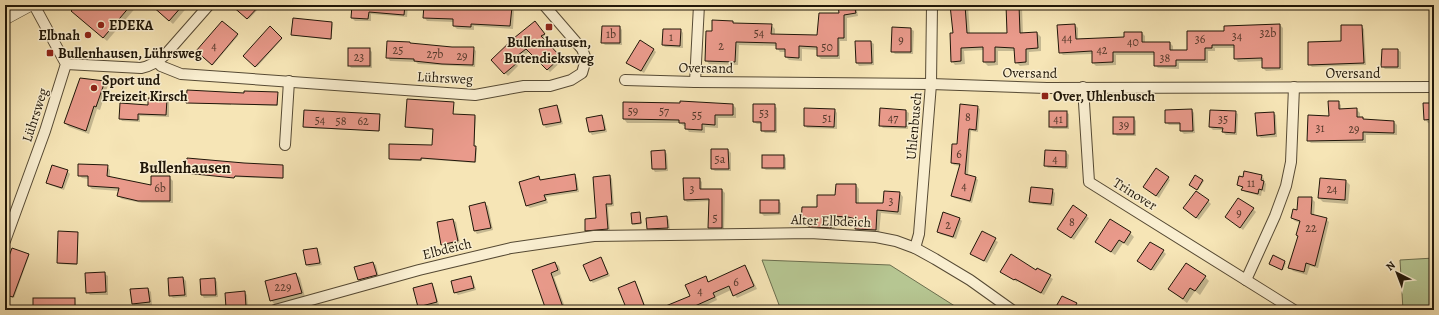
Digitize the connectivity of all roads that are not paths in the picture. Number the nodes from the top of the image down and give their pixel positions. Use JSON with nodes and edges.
{"nodes":[{"id":1,"x":29,"y":5,"type":"edge"},
{"id":2,"x":34,"y":5,"type":"edge"},
{"id":3,"x":209,"y":5,"type":"edge"},
{"id":4,"x":544,"y":5,"type":"edge"},
{"id":5,"x":699,"y":5,"type":"edge"},
{"id":6,"x":932,"y":5,"type":"edge"},
{"id":7,"x":5,"y":18,"type":"edge"},
{"id":8,"x":157,"y":62,"type":"junction"},
{"id":9,"x":66,"y":64,"type":"junction"},
{"id":10,"x":625,"y":80,"type":"dead end"},
{"id":11,"x":289,"y":81,"type":"junction"},
{"id":12,"x":695,"y":82,"type":"junction"},
{"id":13,"x":932,"y":84,"type":"junction"},
{"id":14,"x":1083,"y":87,"type":"junction"},
{"id":15,"x":1294,"y":87,"type":"junction"},
{"id":16,"x":1434,"y":87,"type":"edge"},
{"id":17,"x":285,"y":145,"type":"dead end"},
{"id":18,"x":630,"y":235,"type":"joint"},
{"id":19,"x":5,"y":241,"type":"edge"},
{"id":20,"x":915,"y":248,"type":"junction"},
{"id":21,"x":1246,"y":280,"type":"junction"},
{"id":22,"x":275,"y":310,"type":"edge"},
{"id":23,"x":1012,"y":310,"type":"edge"},
{"id":24,"x":1294,"y":310,"type":"edge"}],
"edges":[{"from":1,"to":7,"type":"street"},
{"from":2,"to":9,"type":"street"},
{"from":3,"to":8,"type":"street"},
{"from":4,"to":11,"type":"street","name":"Lührsweg"},
{"from":5,"to":12,"type":"street"},
{"from":6,"to":13,"type":"street","name":"Uhlenbusch"},
{"from":8,"to":9,"type":"street"},
{"from":8,"to":11,"type":"street","name":"Lührsweg"},
{"from":9,"to":19,"type":"street","name":"Lührsweg"},
{"from":10,"to":12,"type":"street","name":"Oversand"},
{"from":11,"to":17,"type":"street"},
{"from":12,"to":13,"type":"street","name":"Oversand"},
{"from":13,"to":14,"type":"street","name":"Oversand"},
{"from":13,"to":20,"type":"street","name":"Uhlenbusch"},
{"from":14,"to":15,"type":"street","name":"Oversand"},
{"from":14,"to":21,"type":"street","name":"Trinover"},
{"from":15,"to":16,"type":"street","name":"Oversand"},
{"from":15,"to":21,"type":"street"},
{"from":18,"to":20,"type":"street","name":"Alter Elbdeich"},
{"from":18,"to":22,"type":"street","name":"Elbdeich"},
{"from":20,"to":23,"type":"street","name":"Alter Elbdeich"},
{"from":21,"to":24,"type":"street","name":"Trinover"}]}
